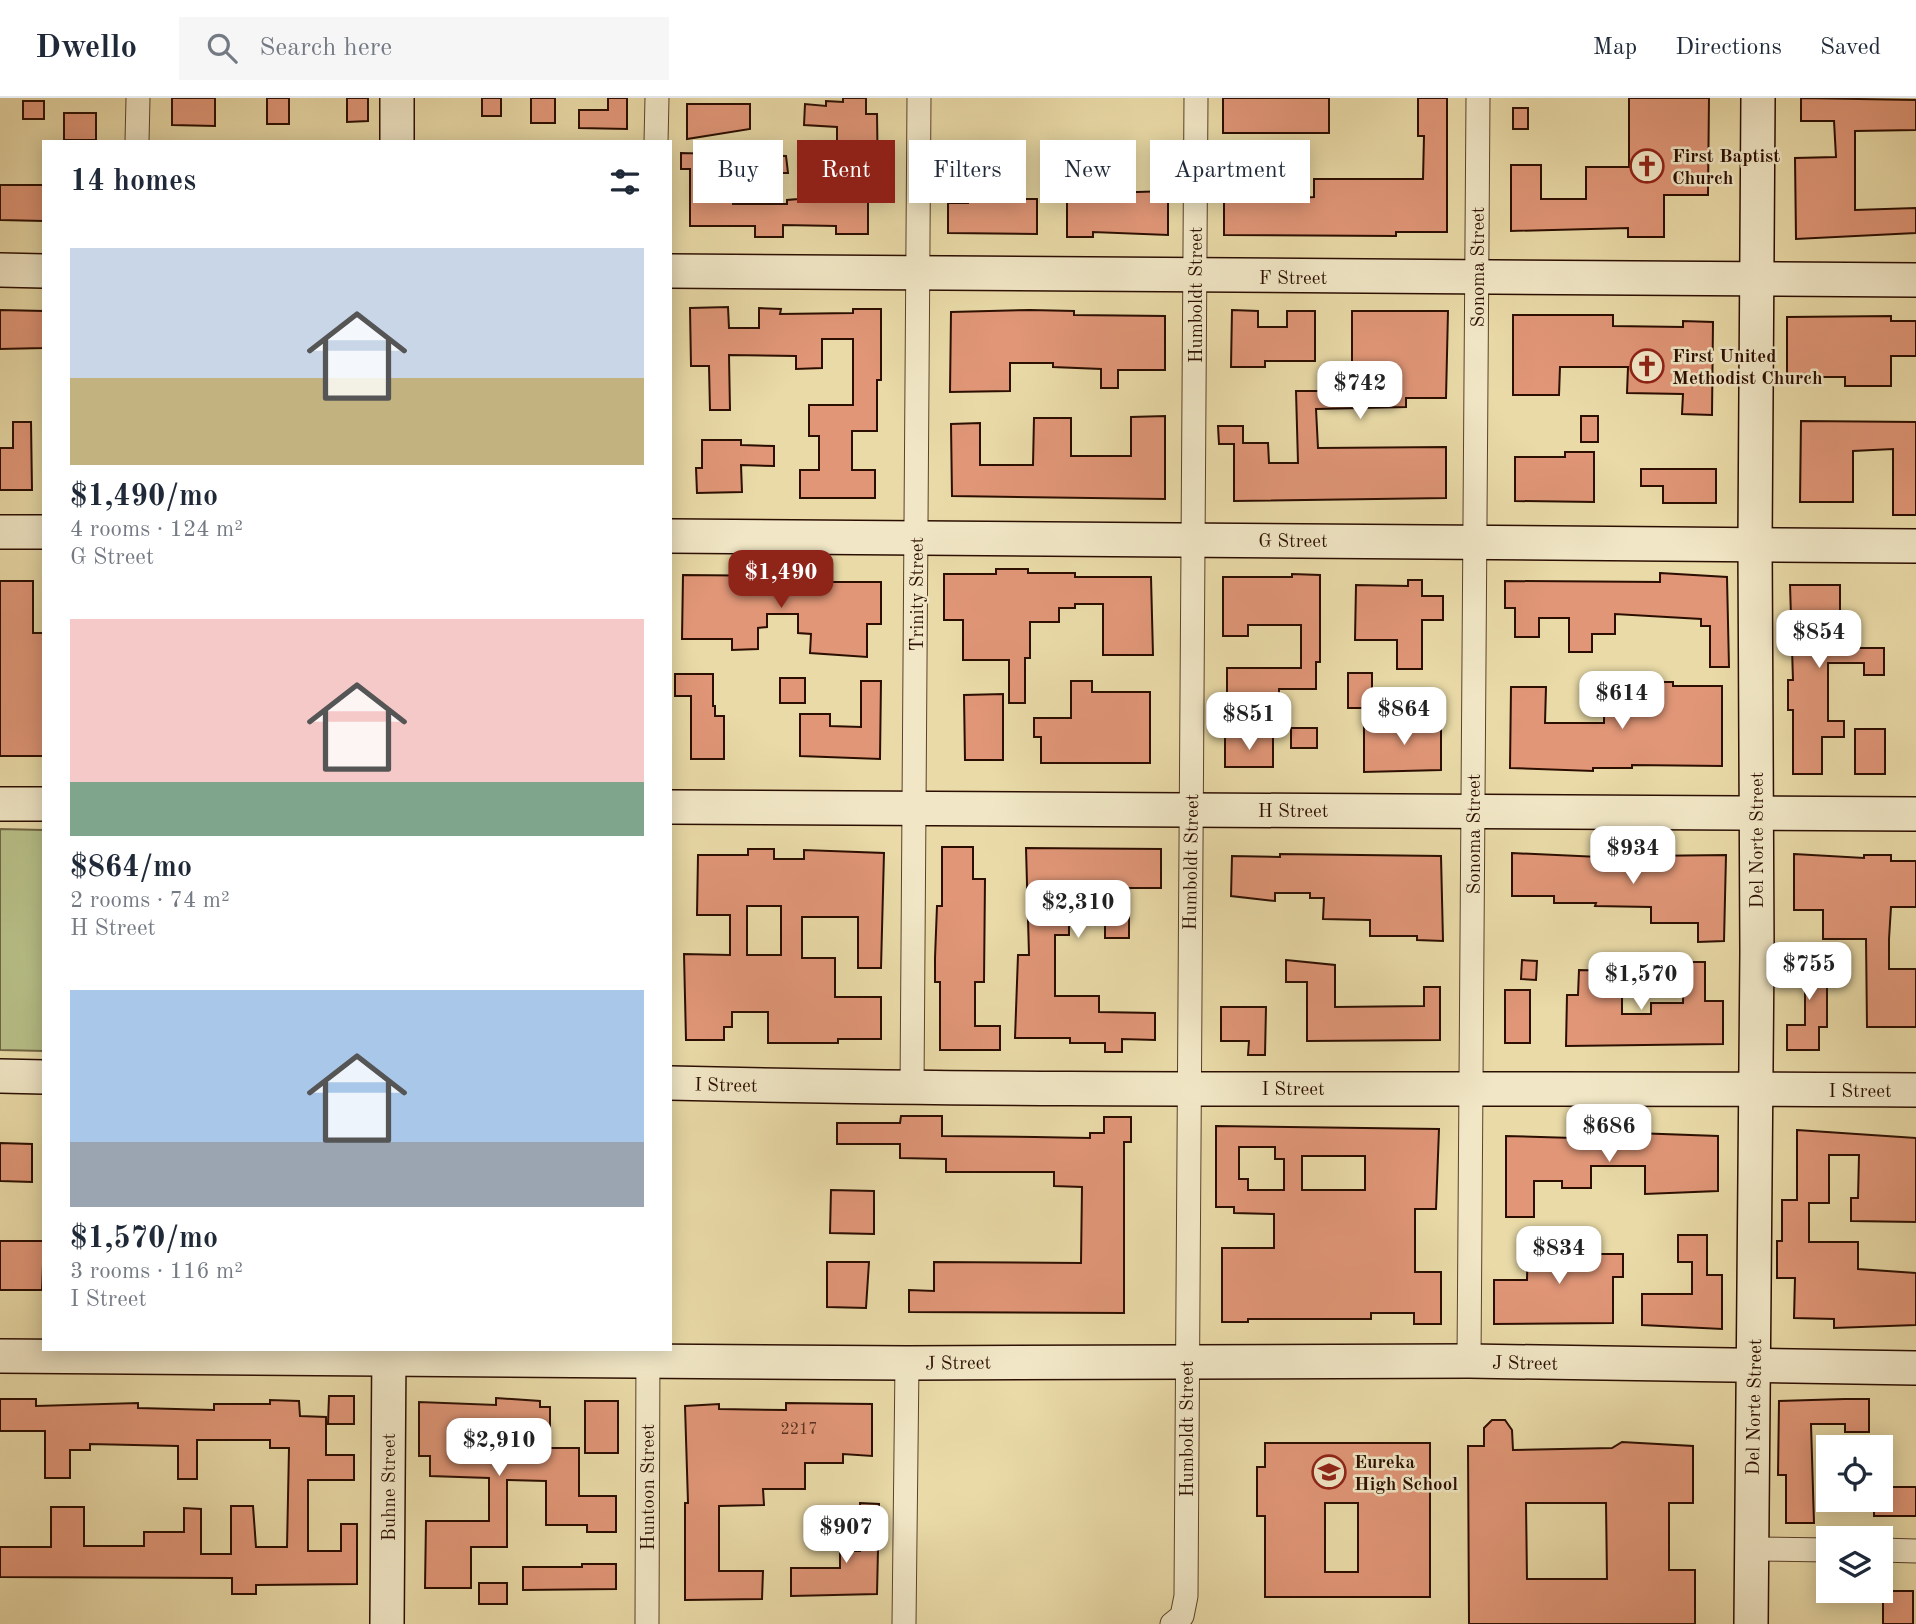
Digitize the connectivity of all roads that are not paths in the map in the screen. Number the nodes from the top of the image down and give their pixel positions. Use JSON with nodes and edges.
{"nodes":[{"id":1,"x":138,"y":98,"type":"edge"},
{"id":2,"x":397,"y":98,"type":"edge"},
{"id":3,"x":657,"y":98,"type":"edge"},
{"id":4,"x":919,"y":98,"type":"edge"},
{"id":5,"x":1196,"y":98,"type":"edge"},
{"id":6,"x":1478,"y":98,"type":"edge"},
{"id":7,"x":1758,"y":98,"type":"edge"},
{"id":8,"x":137,"y":140,"type":"edge"},
{"id":9,"x":397,"y":140,"type":"edge"},
{"id":10,"x":656,"y":140,"type":"edge"},
{"id":11,"x":0,"y":270,"type":"edge"},
{"id":12,"x":42,"y":271,"type":"edge"},
{"id":13,"x":672,"y":271,"type":"edge"},
{"id":14,"x":916,"y":274,"type":"junction"},
{"id":15,"x":1195,"y":277,"type":"junction"},
{"id":16,"x":1477,"y":279,"type":"junction"},
{"id":17,"x":1916,"y":280,"type":"edge"},
{"id":18,"x":1757,"y":281,"type":"junction"},
{"id":19,"x":0,"y":532,"type":"edge"},
{"id":20,"x":42,"y":532,"type":"edge"},
{"id":21,"x":672,"y":536,"type":"edge"},
{"id":22,"x":916,"y":537,"type":"junction"},
{"id":23,"x":1193,"y":539,"type":"junction"},
{"id":24,"x":1475,"y":541,"type":"junction"},
{"id":25,"x":1755,"y":543,"type":"junction"},
{"id":26,"x":1916,"y":546,"type":"edge"},
{"id":27,"x":0,"y":804,"type":"edge"},
{"id":28,"x":42,"y":804,"type":"edge"},
{"id":29,"x":672,"y":807,"type":"edge"},
{"id":30,"x":914,"y":808,"type":"junction"},
{"id":31,"x":1191,"y":810,"type":"junction"},
{"id":32,"x":1473,"y":811,"type":"junction"},
{"id":33,"x":1755,"y":813,"type":"junction"},
{"id":34,"x":1916,"y":814,"type":"edge"},
{"id":35,"x":0,"y":1076,"type":"edge"},
{"id":36,"x":42,"y":1077,"type":"edge"},
{"id":37,"x":672,"y":1083,"type":"edge"},
{"id":38,"x":1471,"y":1087,"type":"junction"},
{"id":39,"x":1188,"y":1088,"type":"junction"},
{"id":40,"x":912,"y":1089,"type":"junction"},
{"id":41,"x":1755,"y":1089,"type":"junction"},
{"id":42,"x":1916,"y":1090,"type":"edge"},
{"id":43,"x":389,"y":1354,"type":"edge"},
{"id":44,"x":648,"y":1355,"type":"edge"},
{"id":45,"x":0,"y":1356,"type":"edge"},
{"id":46,"x":1186,"y":1360,"type":"junction"},
{"id":47,"x":1469,"y":1361,"type":"junction"},
{"id":48,"x":907,"y":1363,"type":"junction"},
{"id":49,"x":1754,"y":1366,"type":"junction"},
{"id":50,"x":1916,"y":1368,"type":"edge"},
{"id":51,"x":1751,"y":1549,"type":"junction"},
{"id":52,"x":1816,"y":1550,"type":"edge"},
{"id":53,"x":1893,"y":1550,"type":"edge"},
{"id":54,"x":1916,"y":1551,"type":"edge"},
{"id":55,"x":1174,"y":1623,"type":"edge"},
{"id":56,"x":387,"y":1624,"type":"edge"},
{"id":57,"x":647,"y":1624,"type":"edge"},
{"id":58,"x":904,"y":1624,"type":"edge"},
{"id":59,"x":1751,"y":1624,"type":"edge"}],
"edges":[{"from":1,"to":8,"type":"street"},
{"from":2,"to":9,"type":"street"},
{"from":3,"to":10,"type":"street"},
{"from":4,"to":14,"type":"street","name":"Trinity Street"},
{"from":5,"to":15,"type":"street","name":"Humboldt Street"},
{"from":6,"to":16,"type":"street","name":"Sonoma Street"},
{"from":7,"to":18,"type":"street","name":"Del Norte Street"},
{"from":11,"to":12,"type":"street"},
{"from":13,"to":14,"type":"street","name":"F Street"},
{"from":14,"to":15,"type":"street","name":"F Street"},
{"from":14,"to":22,"type":"street","name":"Trinity Street"},
{"from":15,"to":16,"type":"street","name":"F Street"},
{"from":15,"to":23,"type":"street","name":"Humboldt Street"},
{"from":16,"to":18,"type":"street","name":"F Street"},
{"from":16,"to":24,"type":"street","name":"Sonoma Street"},
{"from":17,"to":18,"type":"street","name":"F Street"},
{"from":18,"to":25,"type":"street","name":"Del Norte Street"},
{"from":19,"to":20,"type":"street"},
{"from":21,"to":22,"type":"street","name":"G Street"},
{"from":22,"to":23,"type":"street","name":"G Street"},
{"from":22,"to":30,"type":"street","name":"Trinity Street"},
{"from":23,"to":24,"type":"street","name":"G Street"},
{"from":23,"to":31,"type":"street","name":"Humboldt Street"},
{"from":24,"to":25,"type":"street","name":"G Street"},
{"from":24,"to":32,"type":"street","name":"Sonoma Street"},
{"from":25,"to":26,"type":"street","name":"G Street"},
{"from":25,"to":33,"type":"street","name":"Del Norte Street"},
{"from":27,"to":28,"type":"street"},
{"from":29,"to":30,"type":"street","name":"H Street"},
{"from":30,"to":31,"type":"street","name":"H Street"},
{"from":30,"to":40,"type":"street","name":"Trinity Street"},
{"from":31,"to":32,"type":"street","name":"H Street"},
{"from":31,"to":39,"type":"street","name":"Humboldt Street"},
{"from":32,"to":33,"type":"street","name":"H Street"},
{"from":32,"to":38,"type":"street","name":"Sonoma Street"},
{"from":33,"to":34,"type":"street","name":"H Street"},
{"from":33,"to":41,"type":"street","name":"Del Norte Street"},
{"from":35,"to":36,"type":"street"},
{"from":37,"to":40,"type":"street","name":"I Street"},
{"from":38,"to":39,"type":"street","name":"I Street"},
{"from":38,"to":41,"type":"street","name":"I Street"},
{"from":38,"to":47,"type":"street","name":"Sonoma Street"},
{"from":39,"to":40,"type":"street","name":"I Street"},
{"from":39,"to":46,"type":"street","name":"Humboldt Street"},
{"from":41,"to":42,"type":"street","name":"I Street"},
{"from":41,"to":49,"type":"street","name":"Del Norte Street"},
{"from":43,"to":44,"type":"street","name":"J Street"},
{"from":43,"to":45,"type":"street","name":"J Street"},
{"from":43,"to":56,"type":"street","name":"Buhne Street"},
{"from":44,"to":48,"type":"street","name":"J Street"},
{"from":44,"to":57,"type":"street","name":"Huntoon Street"},
{"from":46,"to":47,"type":"street","name":"J Street"},
{"from":46,"to":48,"type":"street","name":"J Street"},
{"from":46,"to":55,"type":"street","name":"Humboldt Street"},
{"from":47,"to":49,"type":"street","name":"J Street"},
{"from":48,"to":58,"type":"street"},
{"from":49,"to":50,"type":"street","name":"J Street"},
{"from":49,"to":51,"type":"street","name":"Del Norte Street"},
{"from":51,"to":52,"type":"street"},
{"from":51,"to":59,"type":"street","name":"Del Norte Street"},
{"from":53,"to":54,"type":"street"}]}
